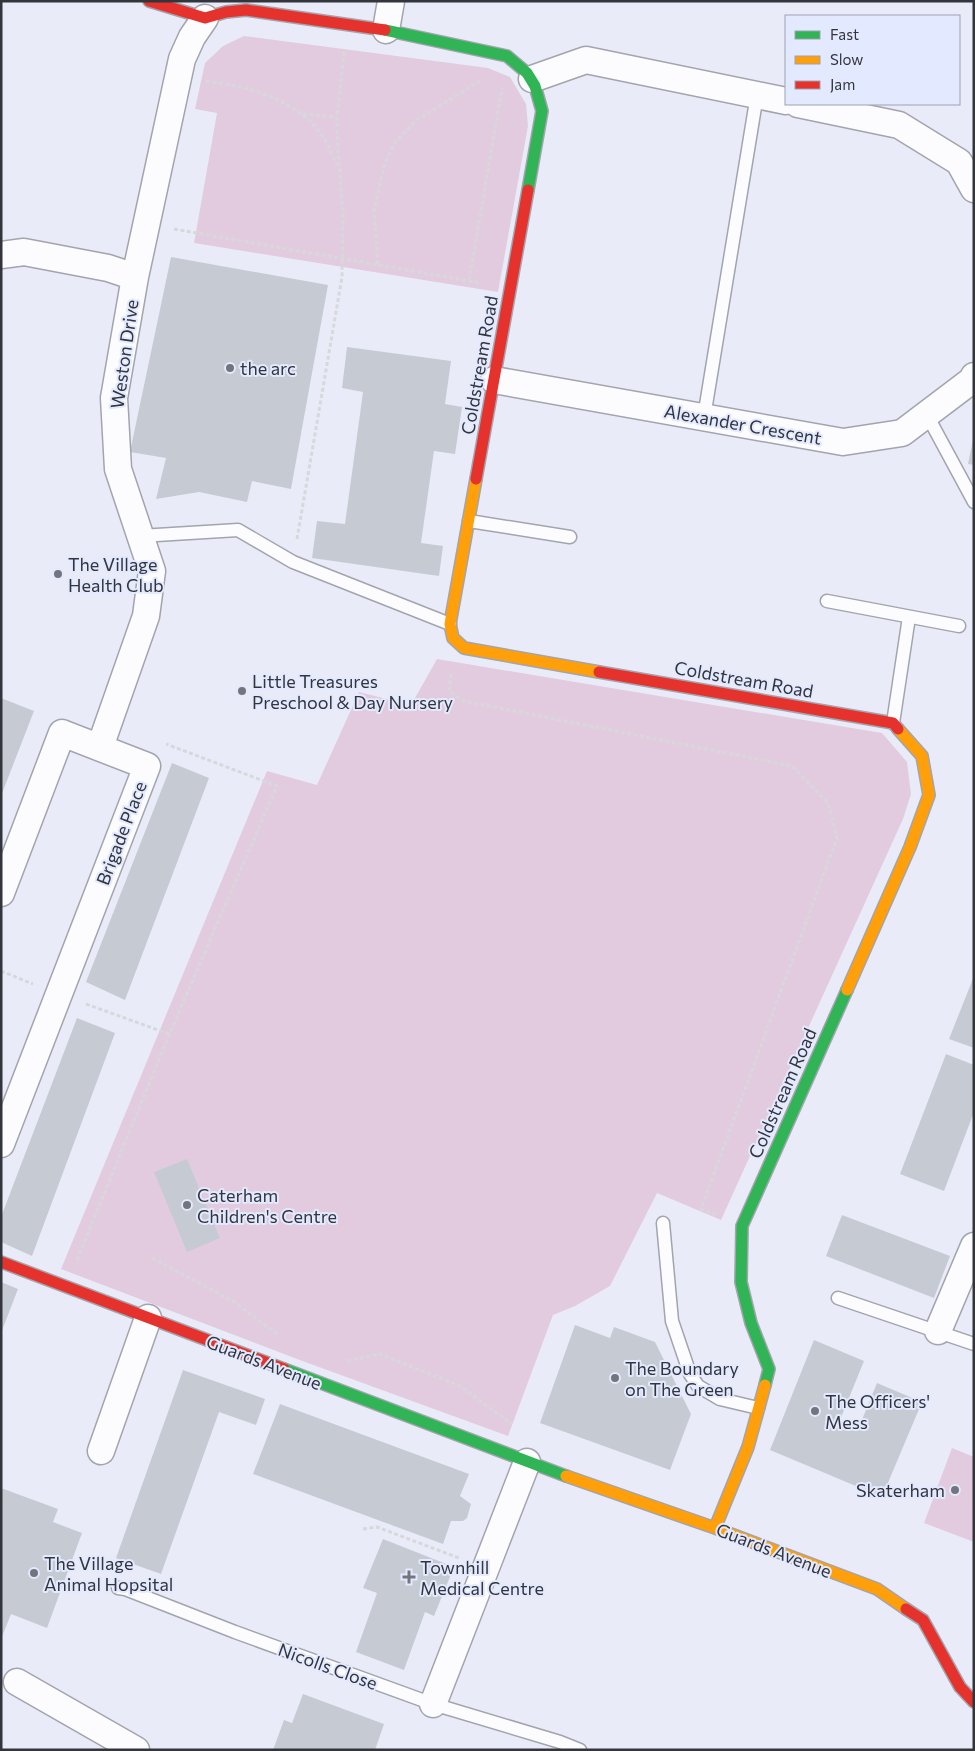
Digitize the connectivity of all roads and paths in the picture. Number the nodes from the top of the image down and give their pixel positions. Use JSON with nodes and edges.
{"nodes":[{"id":1,"x":149,"y":1,"type":"edge"},
{"id":2,"x":391,"y":1,"type":"edge"},
{"id":3,"x":205,"y":18,"type":"junction"},
{"id":4,"x":347,"y":24,"type":"junction"},
{"id":5,"x":386,"y":30,"type":"junction"},
{"id":6,"x":508,"y":56,"type":"junction"},
{"id":7,"x":505,"y":70,"type":"junction"},
{"id":8,"x":178,"y":77,"type":"junction"},
{"id":9,"x":532,"y":78,"type":"junction"},
{"id":10,"x":757,"y":95,"type":"junction"},
{"id":11,"x":785,"y":101,"type":"edge"},
{"id":12,"x":803,"y":105,"type":"edge"},
{"id":13,"x":300,"y":114,"type":"junction"},
{"id":14,"x":337,"y":117,"type":"junction"},
{"id":15,"x":339,"y":169,"type":"junction"},
{"id":16,"x":971,"y":175,"type":"edge"},
{"id":17,"x":146,"y":224,"type":"junction"},
{"id":18,"x":1,"y":255,"type":"edge"},
{"id":19,"x":343,"y":258,"type":"junction"},
{"id":20,"x":378,"y":264,"type":"junction"},
{"id":21,"x":135,"y":276,"type":"junction"},
{"id":22,"x":469,"y":281,"type":"junction"},
{"id":23,"x":511,"y":288,"type":"junction"},
{"id":24,"x":974,"y":376,"type":"edge"},
{"id":25,"x":494,"y":380,"type":"junction"},
{"id":26,"x":926,"y":415,"type":"junction"},
{"id":27,"x":704,"y":418,"type":"junction"},
{"id":28,"x":974,"y":502,"type":"edge"},
{"id":29,"x":469,"y":522,"type":"junction"},
{"id":30,"x":140,"y":536,"type":"junction"},
{"id":31,"x":570,"y":537,"type":"dead end"},
{"id":32,"x":293,"y":562,"type":"junction"},
{"id":33,"x":827,"y":601,"type":"dead end"},
{"id":34,"x":910,"y":617,"type":"junction"},
{"id":35,"x":450,"y":624,"type":"junction"},
{"id":36,"x":959,"y":626,"type":"dead end"},
{"id":37,"x":453,"y":638,"type":"junction"},
{"id":38,"x":893,"y":723,"type":"junction"},
{"id":39,"x":162,"y":742,"type":"dead end"},
{"id":40,"x":100,"y":748,"type":"junction"},
{"id":41,"x":1,"y":893,"type":"edge"},
{"id":42,"x":1,"y":1144,"type":"edge"},
{"id":43,"x":663,"y":1223,"type":"dead end"},
{"id":44,"x":742,"y":1226,"type":"junction"},
{"id":45,"x":974,"y":1246,"type":"edge"},
{"id":46,"x":152,"y":1258,"type":"dead end"},
{"id":47,"x":1,"y":1262,"type":"edge"},
{"id":48,"x":66,"y":1286,"type":"junction"},
{"id":49,"x":838,"y":1298,"type":"dead end"},
{"id":50,"x":148,"y":1318,"type":"junction"},
{"id":51,"x":938,"y":1331,"type":"junction"},
{"id":52,"x":280,"y":1336,"type":"dead end"},
{"id":53,"x":974,"y":1344,"type":"edge"},
{"id":54,"x":340,"y":1362,"type":"dead end"},
{"id":55,"x":758,"y":1408,"type":"junction"},
{"id":56,"x":514,"y":1427,"type":"dead end"},
{"id":57,"x":101,"y":1451,"type":"dead end"},
{"id":58,"x":527,"y":1462,"type":"junction"},
{"id":59,"x":363,"y":1528,"type":"dead end"},
{"id":60,"x":715,"y":1528,"type":"junction"},
{"id":61,"x":485,"y":1568,"type":"junction"},
{"id":62,"x":118,"y":1588,"type":"dead end"},
{"id":63,"x":17,"y":1682,"type":"dead end"},
{"id":64,"x":974,"y":1702,"type":"edge"},
{"id":65,"x":433,"y":1704,"type":"junction"},
{"id":66,"x":136,"y":1750,"type":"edge"},
{"id":67,"x":580,"y":1750,"type":"edge"}],
"edges":[{"from":1,"to":3,"type":"street"},
{"from":2,"to":5,"type":"street"},
{"from":3,"to":4,"type":"street"},
{"from":3,"to":8,"type":"street","name":"Weston Drive"},
{"from":4,"to":5,"type":"street"},
{"from":4,"to":14,"type":"path"},
{"from":5,"to":6,"type":"street","name":"Coldstream Road"},
{"from":6,"to":7,"type":"path"},
{"from":6,"to":9,"type":"street","name":"Coldstream Road"},
{"from":7,"to":20,"type":"path"},
{"from":7,"to":22,"type":"path"},
{"from":8,"to":13,"type":"path"},
{"from":8,"to":17,"type":"street","name":"Weston Drive"},
{"from":9,"to":10,"type":"street"},
{"from":9,"to":23,"type":"street","name":"Coldstream Road"},
{"from":10,"to":11,"type":"street"},
{"from":10,"to":27,"type":"lane"},
{"from":12,"to":16,"type":"street"},
{"from":13,"to":14,"type":"path"},
{"from":13,"to":15,"type":"path"},
{"from":14,"to":15,"type":"path"},
{"from":15,"to":19,"type":"path"},
{"from":17,"to":19,"type":"path"},
{"from":17,"to":21,"type":"street","name":"Weston Drive"},
{"from":18,"to":21,"type":"street"},
{"from":19,"to":20,"type":"path"},
{"from":19,"to":32,"type":"path"},
{"from":20,"to":22,"type":"path"},
{"from":21,"to":30,"type":"street","name":"Weston Drive"},
{"from":22,"to":23,"type":"path"},
{"from":23,"to":25,"type":"street","name":"Coldstream Road"},
{"from":24,"to":26,"type":"street","name":"Alexander Crescent"},
{"from":25,"to":27,"type":"street","name":"Alexander Crescent"},
{"from":25,"to":29,"type":"street","name":"Coldstream Road"},
{"from":26,"to":27,"type":"street","name":"Alexander Crescent"},
{"from":26,"to":28,"type":"lane"},
{"from":29,"to":31,"type":"lane"},
{"from":29,"to":35,"type":"street","name":"Coldstream Road"},
{"from":30,"to":32,"type":"lane"},
{"from":30,"to":40,"type":"street","name":"Weston Drive"},
{"from":32,"to":35,"type":"lane"},
{"from":33,"to":34,"type":"lane"},
{"from":34,"to":36,"type":"lane"},
{"from":34,"to":38,"type":"lane"},
{"from":35,"to":37,"type":"street","name":"Coldstream Road"},
{"from":37,"to":38,"type":"street","name":"Coldstream Road"},
{"from":37,"to":44,"type":"path"},
{"from":38,"to":44,"type":"street","name":"Coldstream Road"},
{"from":39,"to":48,"type":"path"},
{"from":40,"to":41,"type":"street","name":"Brigade Place"},
{"from":40,"to":42,"type":"street","name":"Brigade Place"},
{"from":43,"to":55,"type":"lane"},
{"from":44,"to":55,"type":"street","name":"Coldstream Road"},
{"from":45,"to":51,"type":"street"},
{"from":46,"to":52,"type":"path"},
{"from":47,"to":48,"type":"street","name":"Guards Avenue"},
{"from":48,"to":50,"type":"street","name":"Guards Avenue"},
{"from":49,"to":51,"type":"lane"},
{"from":50,"to":57,"type":"street"},
{"from":50,"to":58,"type":"street","name":"Guards Avenue"},
{"from":51,"to":53,"type":"lane"},
{"from":54,"to":56,"type":"path"},
{"from":55,"to":60,"type":"street","name":"Coldstream Road"},
{"from":58,"to":60,"type":"street","name":"Guards Avenue"},
{"from":58,"to":61,"type":"street"},
{"from":59,"to":61,"type":"path"},
{"from":60,"to":64,"type":"street","name":"Guards Avenue"},
{"from":61,"to":65,"type":"street"},
{"from":62,"to":65,"type":"lane","name":"Nicolls Close"},
{"from":63,"to":66,"type":"street"},
{"from":65,"to":67,"type":"lane","name":"Nicolls Close"}]}
